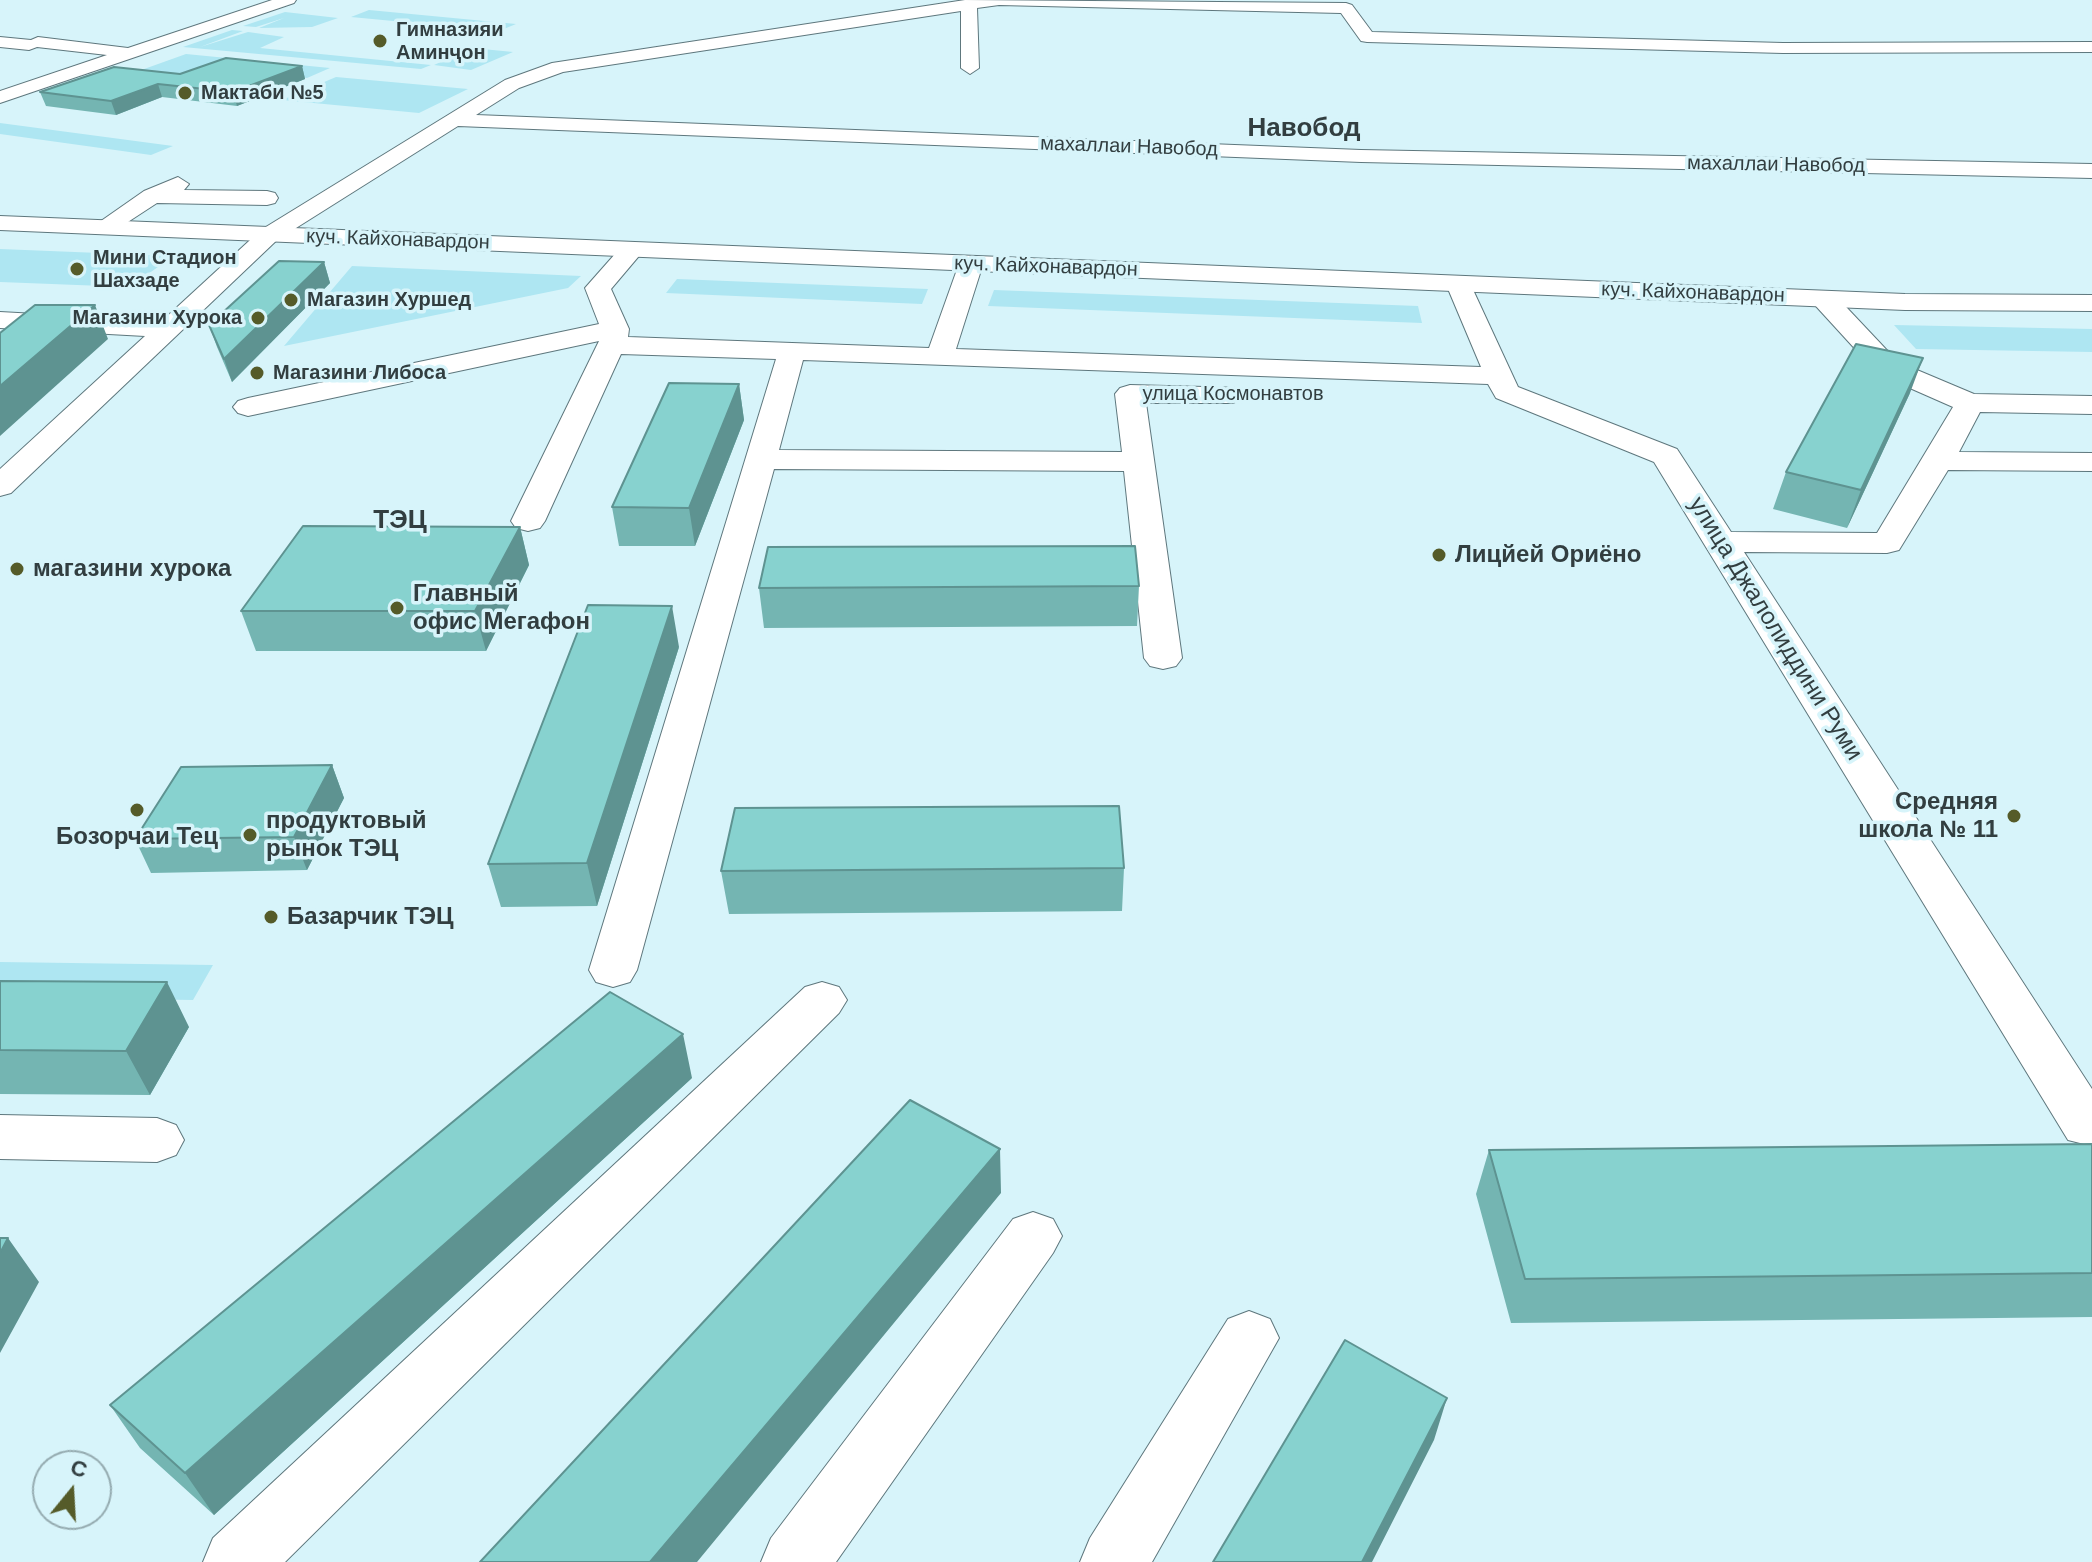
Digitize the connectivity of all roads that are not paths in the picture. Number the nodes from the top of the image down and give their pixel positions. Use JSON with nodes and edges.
{"nodes":[{"id":1,"x":288,"y":0,"type":"edge"},
{"id":2,"x":998,"y":0,"type":"edge"},
{"id":3,"x":969,"y":4,"type":"junction"},
{"id":4,"x":0,"y":42,"type":"edge"},
{"id":5,"x":2092,"y":47,"type":"edge"},
{"id":6,"x":136,"y":52,"type":"junction"},
{"id":7,"x":970,"y":68,"type":"dead end"},
{"id":8,"x":0,"y":97,"type":"edge"},
{"id":9,"x":453,"y":120,"type":"junction"},
{"id":10,"x":2092,"y":171,"type":"edge"},
{"id":11,"x":189,"y":179,"type":"dead end"},
{"id":12,"x":152,"y":196,"type":"junction"},
{"id":13,"x":267,"y":198,"type":"dead end"},
{"id":14,"x":0,"y":223,"type":"edge"},
{"id":15,"x":103,"y":228,"type":"junction"},
{"id":16,"x":269,"y":235,"type":"junction"},
{"id":17,"x":632,"y":250,"type":"junction"},
{"id":18,"x":971,"y":264,"type":"junction"},
{"id":19,"x":1459,"y":284,"type":"junction"},
{"id":20,"x":1823,"y":298,"type":"junction"},
{"id":21,"x":2092,"y":303,"type":"edge"},
{"id":22,"x":0,"y":320,"type":"edge"},
{"id":23,"x":168,"y":329,"type":"junction"},
{"id":24,"x":0,"y":337,"type":"edge"},
{"id":25,"x":613,"y":337,"type":"junction"},
{"id":26,"x":0,"y":348,"type":"edge"},
{"id":27,"x":792,"y":351,"type":"junction"},
{"id":28,"x":940,"y":356,"type":"junction"},
{"id":29,"x":1502,"y":384,"type":"junction"},
{"id":30,"x":1970,"y":403,"type":"junction"},
{"id":31,"x":2092,"y":405,"type":"edge"},
{"id":32,"x":248,"y":407,"type":"dead end"},
{"id":33,"x":761,"y":459,"type":"junction"},
{"id":34,"x":1938,"y":461,"type":"junction"},
{"id":35,"x":1138,"y":462,"type":"junction"},
{"id":36,"x":2092,"y":462,"type":"edge"},
{"id":37,"x":7,"y":474,"type":"edge"},
{"id":38,"x":528,"y":521,"type":"dead end"},
{"id":39,"x":1720,"y":542,"type":"junction"},
{"id":40,"x":1163,"y":658,"type":"dead end"},
{"id":41,"x":613,"y":970,"type":"dead end"},
{"id":42,"x":822,"y":1000,"type":"dead end"},
{"id":43,"x":2092,"y":1125,"type":"edge"},
{"id":44,"x":0,"y":1137,"type":"edge"},
{"id":45,"x":157,"y":1140,"type":"dead end"},
{"id":46,"x":1033,"y":1236,"type":"dead end"},
{"id":47,"x":1249,"y":1338,"type":"dead end"},
{"id":48,"x":237,"y":1562,"type":"edge"},
{"id":49,"x":795,"y":1562,"type":"edge"},
{"id":50,"x":1114,"y":1562,"type":"edge"}],
"edges":[{"from":1,"to":6,"type":"street"},
{"from":2,"to":3,"type":"street"},
{"from":2,"to":5,"type":"street"},
{"from":3,"to":7,"type":"street"},
{"from":3,"to":9,"type":"street"},
{"from":4,"to":6,"type":"street"},
{"from":6,"to":8,"type":"street"},
{"from":9,"to":10,"type":"street","name":"махаллаи Навобод"},
{"from":9,"to":16,"type":"street"},
{"from":11,"to":12,"type":"street"},
{"from":12,"to":13,"type":"street"},
{"from":12,"to":15,"type":"street"},
{"from":14,"to":15,"type":"main road","name":"куч. Кайхонавардон"},
{"from":15,"to":16,"type":"main road","name":"куч. Кайхонавардон"},
{"from":16,"to":17,"type":"main road","name":"куч. Кайхонавардон"},
{"from":16,"to":23,"type":"street"},
{"from":17,"to":18,"type":"main road","name":"куч. Кайхонавардон"},
{"from":17,"to":25,"type":"street"},
{"from":18,"to":19,"type":"main road","name":"куч. Кайхонавардон"},
{"from":18,"to":28,"type":"street"},
{"from":19,"to":20,"type":"main road","name":"куч. Кайхонавардон"},
{"from":19,"to":29,"type":"street"},
{"from":20,"to":21,"type":"main road","name":"куч. Кайхонавардон"},
{"from":20,"to":30,"type":"street"},
{"from":22,"to":23,"type":"street"},
{"from":23,"to":37,"type":"street"},
{"from":24,"to":26,"type":"street"},
{"from":25,"to":27,"type":"street"},
{"from":25,"to":32,"type":"street"},
{"from":25,"to":38,"type":"street"},
{"from":27,"to":28,"type":"street"},
{"from":27,"to":33,"type":"street"},
{"from":28,"to":29,"type":"street"},
{"from":29,"to":35,"type":"street","name":"улица Космонавтов"},
{"from":29,"to":39,"type":"street","name":"улица Джалолиддини Руми"},
{"from":30,"to":31,"type":"street"},
{"from":30,"to":34,"type":"street"},
{"from":33,"to":35,"type":"street"},
{"from":33,"to":41,"type":"street"},
{"from":34,"to":36,"type":"street"},
{"from":34,"to":39,"type":"street"},
{"from":35,"to":40,"type":"street","name":"улица Космонавтов"},
{"from":39,"to":43,"type":"street","name":"улица Джалолиддини Руми"},
{"from":42,"to":48,"type":"street"},
{"from":44,"to":45,"type":"street"},
{"from":46,"to":49,"type":"street"},
{"from":47,"to":50,"type":"street"}]}
